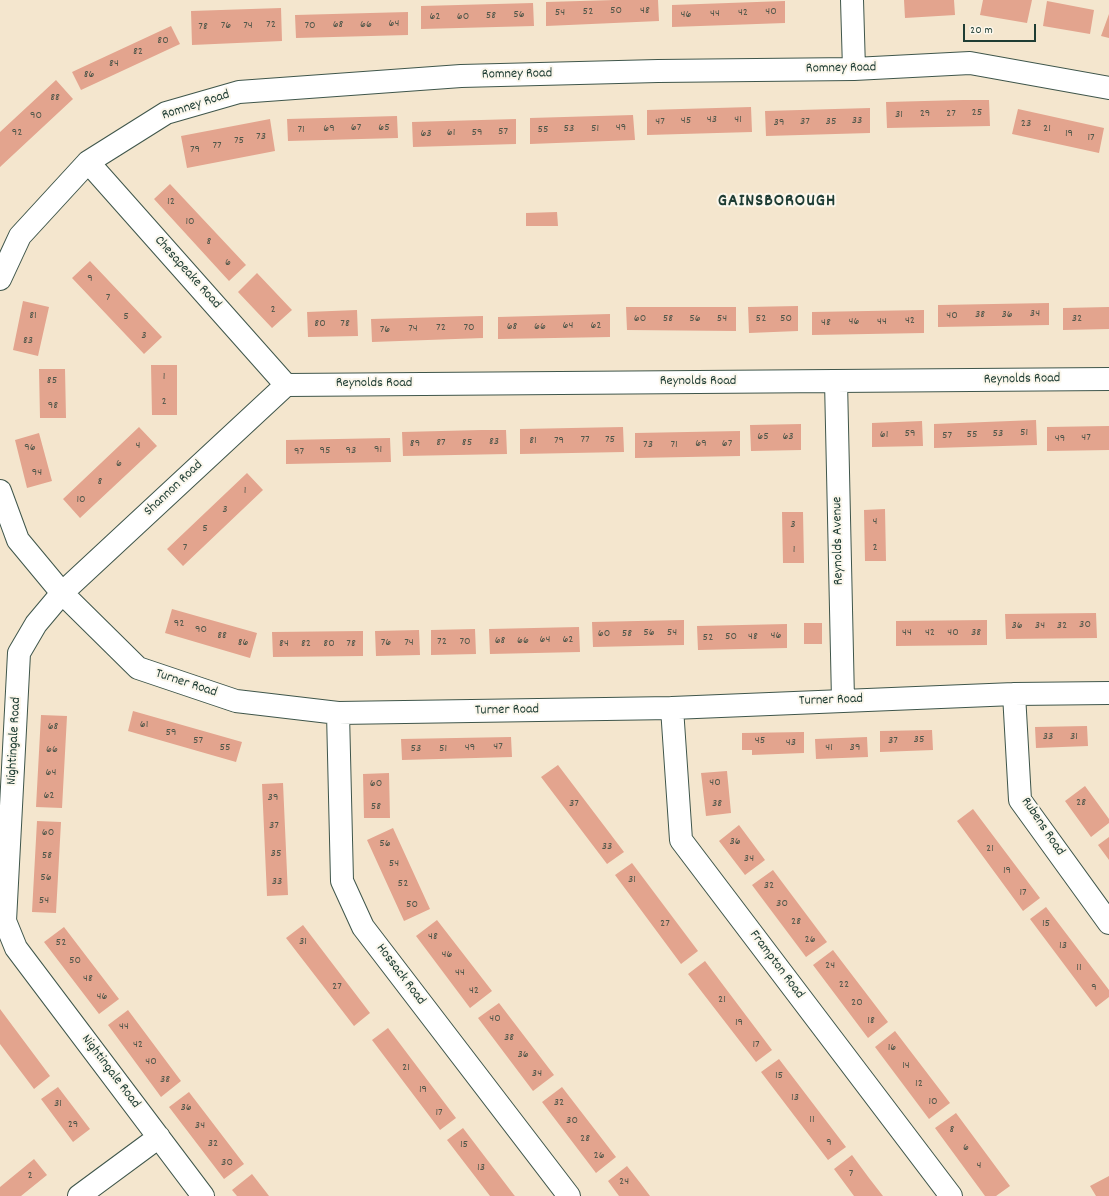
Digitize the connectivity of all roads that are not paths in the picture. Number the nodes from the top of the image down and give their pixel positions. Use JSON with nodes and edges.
{"nodes":[{"id":1,"x":852,"y":0,"type":"edge"},
{"id":2,"x":854,"y":69,"type":"junction"},
{"id":3,"x":1109,"y":88,"type":"edge"},
{"id":4,"x":88,"y":162,"type":"junction"},
{"id":5,"x":0,"y":279,"type":"edge"},
{"id":6,"x":1109,"y":379,"type":"edge"},
{"id":7,"x":836,"y":381,"type":"junction"},
{"id":8,"x":286,"y":384,"type":"junction"},
{"id":9,"x":0,"y":491,"type":"edge"},
{"id":10,"x":62,"y":593,"type":"junction"},
{"id":11,"x":1109,"y":693,"type":"edge"},
{"id":12,"x":1014,"y":694,"type":"junction"},
{"id":13,"x":843,"y":700,"type":"junction"},
{"id":14,"x":672,"y":708,"type":"junction"},
{"id":15,"x":338,"y":713,"type":"junction"},
{"id":16,"x":6,"y":768,"type":"edge"},
{"id":17,"x":1109,"y":923,"type":"edge"},
{"id":18,"x":8,"y":945,"type":"edge"},
{"id":19,"x":159,"y":1137,"type":"junction"},
{"id":20,"x":79,"y":1196,"type":"edge"},
{"id":21,"x":203,"y":1196,"type":"edge"},
{"id":22,"x":569,"y":1196,"type":"edge"},
{"id":23,"x":951,"y":1196,"type":"edge"}],
"edges":[{"from":1,"to":2,"type":"street"},
{"from":2,"to":3,"type":"street","name":"Romney Road"},
{"from":2,"to":4,"type":"street","name":"Romney Road"},
{"from":4,"to":5,"type":"street","name":"Romney Road"},
{"from":4,"to":8,"type":"street","name":"Chesapeake Road"},
{"from":6,"to":7,"type":"street","name":"Reynolds Road"},
{"from":7,"to":8,"type":"street","name":"Reynolds Road"},
{"from":7,"to":13,"type":"street","name":"Reynolds Avenue"},
{"from":8,"to":10,"type":"street","name":"Shannon Road"},
{"from":9,"to":10,"type":"street","name":"Turner Road"},
{"from":10,"to":15,"type":"street","name":"Turner Road"},
{"from":10,"to":16,"type":"street","name":"Nightingale Road"},
{"from":11,"to":12,"type":"street","name":"Turner Road"},
{"from":12,"to":13,"type":"street","name":"Turner Road"},
{"from":12,"to":17,"type":"street","name":"Rubens Road"},
{"from":13,"to":14,"type":"street","name":"Turner Road"},
{"from":14,"to":15,"type":"street","name":"Turner Road"},
{"from":14,"to":23,"type":"street","name":"Frampton Road"},
{"from":15,"to":22,"type":"street","name":"Hossack Road"},
{"from":16,"to":18,"type":"street","name":"Nightingale Road"},
{"from":18,"to":19,"type":"street","name":"Nightingale Road"},
{"from":19,"to":20,"type":"street"},
{"from":19,"to":21,"type":"street","name":"Nightingale Road"}]}
